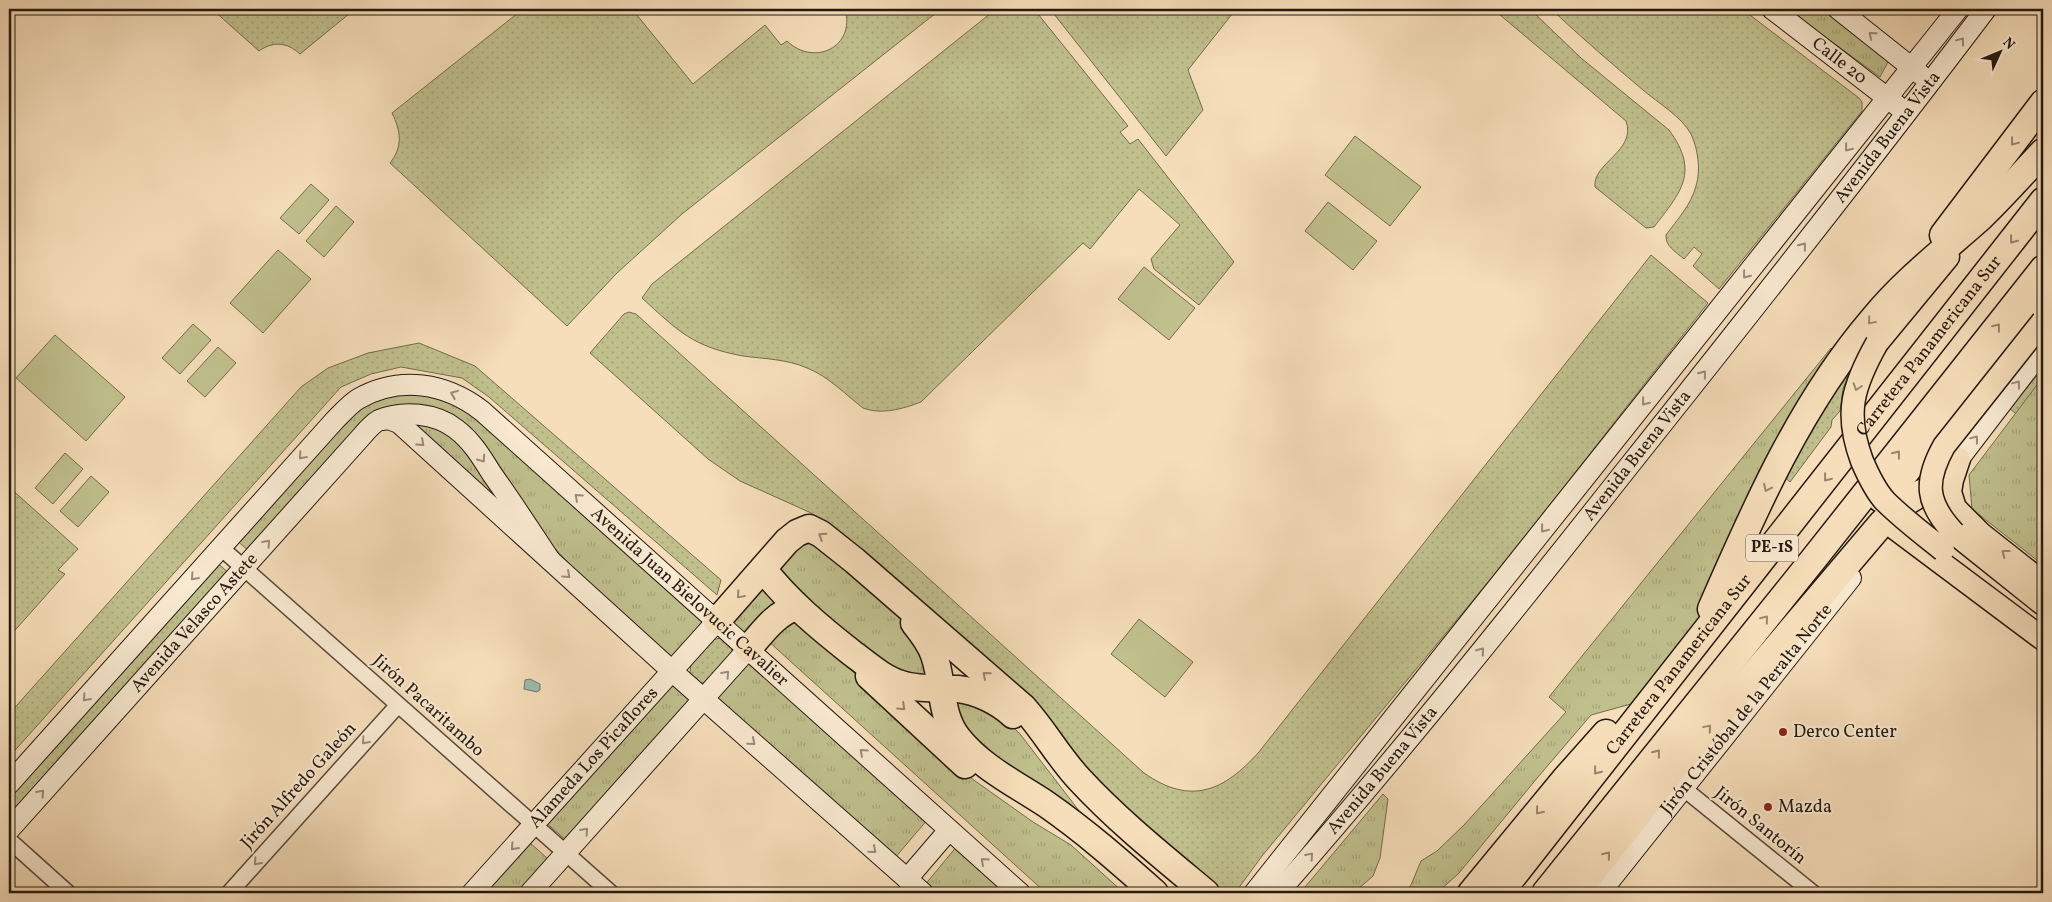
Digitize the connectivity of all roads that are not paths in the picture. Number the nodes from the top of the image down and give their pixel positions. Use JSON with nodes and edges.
{"nodes":[{"id":1,"x":1772,"y":9,"type":"edge"},
{"id":2,"x":1838,"y":9,"type":"edge"},
{"id":3,"x":1958,"y":9,"type":"edge"},
{"id":4,"x":1986,"y":9,"type":"edge"},
{"id":5,"x":1911,"y":67,"type":"junction"},
{"id":6,"x":1930,"y":82,"type":"junction"},
{"id":7,"x":1888,"y":98,"type":"junction"},
{"id":8,"x":2043,"y":103,"type":"edge"},
{"id":9,"x":1906,"y":113,"type":"junction"},
{"id":10,"x":2043,"y":152,"type":"edge"},
{"id":11,"x":2043,"y":201,"type":"edge"},
{"id":12,"x":1983,"y":216,"type":"junction"},
{"id":13,"x":2043,"y":269,"type":"edge"},
{"id":14,"x":1905,"y":286,"type":"junction"},
{"id":15,"x":2038,"y":315,"type":"edge"},
{"id":16,"x":2043,"y":349,"type":"edge"},
{"id":17,"x":335,"y":420,"type":"joint"},
{"id":18,"x":380,"y":420,"type":"junction"},
{"id":19,"x":1959,"y":459,"type":"junction"},
{"id":20,"x":1921,"y":493,"type":"junction"},
{"id":21,"x":1892,"y":526,"type":"junction"},
{"id":22,"x":1948,"y":542,"type":"junction"},
{"id":23,"x":220,"y":547,"type":"junction"},
{"id":24,"x":550,"y":560,"type":"junction"},
{"id":25,"x":855,"y":561,"type":"junction"},
{"id":26,"x":1812,"y":561,"type":"junction"},
{"id":27,"x":244,"y":569,"type":"junction"},
{"id":28,"x":763,"y":569,"type":"junction"},
{"id":29,"x":2043,"y":583,"type":"edge"},
{"id":30,"x":2043,"y":604,"type":"edge"},
{"id":31,"x":796,"y":607,"type":"junction"},
{"id":32,"x":717,"y":622,"type":"junction"},
{"id":33,"x":817,"y":625,"type":"junction"},
{"id":34,"x":2043,"y":627,"type":"edge"},
{"id":35,"x":2043,"y":639,"type":"edge"},
{"id":36,"x":1696,"y":644,"type":"junction"},
{"id":37,"x":748,"y":649,"type":"junction"},
{"id":38,"x":1442,"y":657,"type":"junction"},
{"id":39,"x":673,"y":672,"type":"junction"},
{"id":40,"x":1462,"y":674,"type":"junction"},
{"id":41,"x":940,"y":689,"type":"junction"},
{"id":42,"x":703,"y":699,"type":"junction"},
{"id":43,"x":398,"y":705,"type":"junction"},
{"id":44,"x":1648,"y":706,"type":"junction"},
{"id":45,"x":9,"y":784,"type":"edge"},
{"id":46,"x":1683,"y":788,"type":"junction"},
{"id":47,"x":534,"y":825,"type":"junction"},
{"id":48,"x":9,"y":830,"type":"edge"},
{"id":49,"x":949,"y":830,"type":"junction"},
{"id":50,"x":9,"y":840,"type":"edge"},
{"id":51,"x":565,"y":853,"type":"junction"},
{"id":52,"x":907,"y":879,"type":"junction"},
{"id":53,"x":68,"y":893,"type":"edge"},
{"id":54,"x":229,"y":893,"type":"edge"},
{"id":55,"x":472,"y":893,"type":"edge"},
{"id":56,"x":530,"y":893,"type":"edge"},
{"id":57,"x":611,"y":893,"type":"edge"},
{"id":58,"x":923,"y":893,"type":"edge"},
{"id":59,"x":1020,"y":893,"type":"edge"},
{"id":60,"x":1137,"y":893,"type":"edge"},
{"id":61,"x":1155,"y":893,"type":"edge"},
{"id":62,"x":1180,"y":893,"type":"edge"},
{"id":63,"x":1206,"y":893,"type":"edge"},
{"id":64,"x":1254,"y":893,"type":"edge"},
{"id":65,"x":1278,"y":893,"type":"edge"},
{"id":66,"x":1471,"y":893,"type":"edge"},
{"id":67,"x":1500,"y":893,"type":"edge"},
{"id":68,"x":1545,"y":893,"type":"edge"},
{"id":69,"x":1576,"y":893,"type":"edge"},
{"id":70,"x":1600,"y":893,"type":"edge"},
{"id":71,"x":1813,"y":893,"type":"edge"}],
"edges":[{"from":1,"to":7,"type":"main road","name":"Calle 20"},
{"from":5,"to":2,"type":"main road","one_way":true},
{"from":3,"to":5,"type":"main road","name":"Avenida Buena Vista"},
{"from":6,"to":4,"type":"main road","name":"Avenida Buena Vista","one_way":true},
{"from":5,"to":6,"type":"main road"},
{"from":5,"to":7,"type":"main road","name":"Avenida Buena Vista"},
{"from":6,"to":9,"type":"main road","name":"Avenida Buena Vista"},
{"from":7,"to":9,"type":"main road","name":"Calle 20"},
{"from":7,"to":38,"type":"main road","name":"Avenida Buena Vista","one_way":true},
{"from":8,"to":14,"type":"highway","one_way":true},
{"from":40,"to":9,"type":"main road","name":"Avenida Buena Vista","one_way":true},
{"from":10,"to":12,"type":"highway"},
{"from":11,"to":36,"type":"highway","name":"Carretera Panamericana Sur","number":"PE-1S","one_way":true},
{"from":12,"to":14,"type":"highway"},
{"from":12,"to":22,"type":"main road","one_way":true,"bridge":true},
{"from":26,"to":13,"type":"highway","name":"Carretera Panamericana Sur","number":"PE-1S","one_way":true},
{"from":14,"to":36,"type":"highway","one_way":true},
{"from":15,"to":22,"type":"main road","bridge":true},
{"from":15,"to":26,"type":"highway"},
{"from":19,"to":16,"type":"main road","name":"Jirón Cristóbal de la Peralta Norte","one_way":true},
{"from":17,"to":23,"type":"main road","name":"Avenida Velasco Astete","one_way":true},
{"from":32,"to":17,"type":"main road","name":"Avenida Juan Bielovucic Cavalier","one_way":true},
{"from":18,"to":24,"type":"main road","one_way":true},
{"from":18,"to":24,"type":"main road","one_way":true},
{"from":27,"to":18,"type":"main road","name":"Avenida Velasco Astete","one_way":true},
{"from":19,"to":20,"type":"main road","name":"Jirón Cristóbal de la Peralta Norte"},
{"from":29,"to":19,"type":"main road","one_way":true},
{"from":20,"to":21,"type":"main road","name":"Jirón Cristóbal de la Peralta Norte"},
{"from":69,"to":20,"type":"highway","one_way":true},
{"from":21,"to":35,"type":"main road"},
{"from":21,"to":46,"type":"main road","name":"Jirón Cristóbal de la Peralta Norte"},
{"from":22,"to":30,"type":"main road"},
{"from":22,"to":34,"type":"main road"},
{"from":23,"to":27,"type":"street","name":"Jirón Pacaritambo"},
{"from":23,"to":45,"type":"main road","name":"Avenida Velasco Astete","one_way":true},
{"from":24,"to":39,"type":"main road","one_way":true},
{"from":25,"to":28,"type":"highway","one_way":true},
{"from":25,"to":41,"type":"highway"},
{"from":63,"to":25,"type":"highway","one_way":true},
{"from":68,"to":26,"type":"highway","name":"Carretera Panamericana Sur","number":"PE-1S","one_way":true},
{"from":27,"to":43,"type":"street","name":"Jirón Pacaritambo"},
{"from":48,"to":27,"type":"main road","name":"Avenida Velasco Astete","one_way":true},
{"from":28,"to":31,"type":"highway"},
{"from":28,"to":32,"type":"highway","one_way":true},
{"from":31,"to":33,"type":"highway"},
{"from":31,"to":37,"type":"highway"},
{"from":32,"to":37,"type":"main road","name":"Avenida Juan Bielovucic Cavalier"},
{"from":32,"to":39,"type":"main road","name":"Alameda Los Picaflores"},
{"from":33,"to":41,"type":"highway"},
{"from":33,"to":60,"type":"highway","one_way":true},
{"from":36,"to":44,"type":"highway","name":"Carretera Panamericana Sur","number":"PE-1S"},
{"from":42,"to":37,"type":"main road","one_way":true},
{"from":49,"to":37,"type":"main road","name":"Avenida Juan Bielovucic Cavalier","one_way":true},
{"from":38,"to":40,"type":"main road"},
{"from":38,"to":64,"type":"main road","name":"Avenida Buena Vista"},
{"from":39,"to":42,"type":"main road"},
{"from":39,"to":47,"type":"main road","name":"Alameda Los Picaflores"},
{"from":65,"to":40,"type":"main road","name":"Avenida Buena Vista","one_way":true},
{"from":41,"to":61,"type":"highway"},
{"from":41,"to":62,"type":"highway"},
{"from":51,"to":42,"type":"main road","one_way":true},
{"from":42,"to":52,"type":"main road","one_way":true},
{"from":43,"to":47,"type":"street","name":"Jirón Pacaritambo"},
{"from":43,"to":54,"type":"street","name":"Jirón Alfredo Galeón","one_way":true},
{"from":44,"to":66,"type":"highway","one_way":true},
{"from":44,"to":67,"type":"highway","name":"Carretera Panamericana Sur","number":"PE-1S","one_way":true},
{"from":46,"to":70,"type":"main road","name":"Jirón Cristóbal de la Peralta Norte"},
{"from":46,"to":71,"type":"street","name":"Jirón Santorín"},
{"from":47,"to":51,"type":"street","name":"Jirón Pacaritambo"},
{"from":47,"to":55,"type":"main road","name":"Alameda Los Picaflores","one_way":true},
{"from":49,"to":52,"type":"main road"},
{"from":59,"to":49,"type":"main road","name":"Avenida Juan Bielovucic Cavalier","one_way":true},
{"from":50,"to":53,"type":"street"},
{"from":51,"to":56,"type":"main road"},
{"from":51,"to":57,"type":"street","name":"Jirón Pacaritambo"},
{"from":52,"to":58,"type":"main road"}]}
